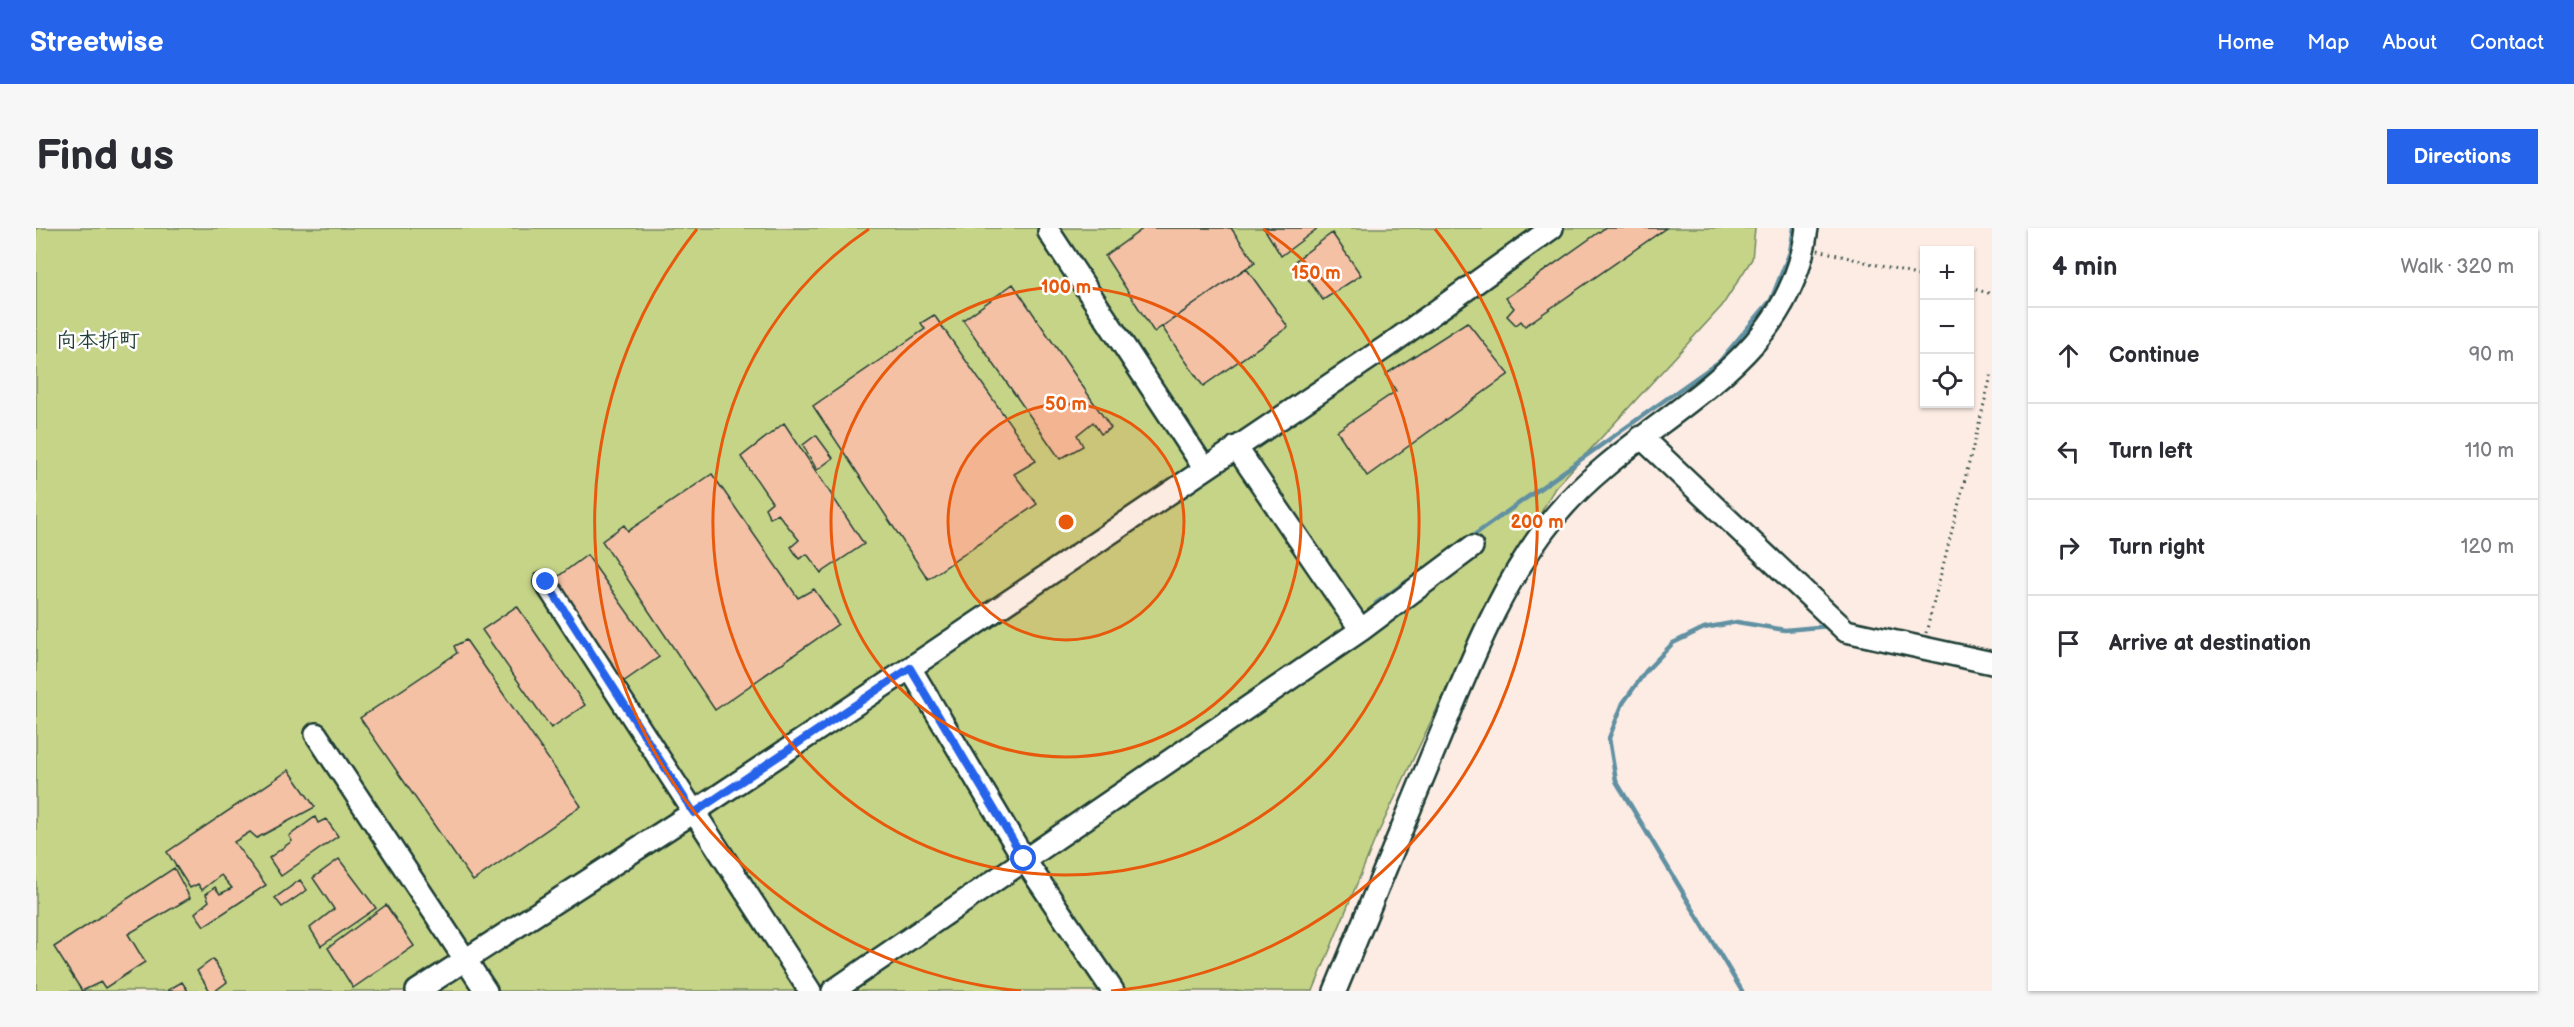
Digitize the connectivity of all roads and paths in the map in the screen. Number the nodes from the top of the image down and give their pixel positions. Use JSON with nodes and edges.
{"nodes":[{"id":1,"x":1552,"y":228,"type":"edge"},
{"id":2,"x":1049,"y":232,"type":"dead end"},
{"id":3,"x":1806,"y":237,"type":"edge"},
{"id":4,"x":1920,"y":276,"type":"edge"},
{"id":5,"x":1974,"y":289,"type":"edge"},
{"id":6,"x":1992,"y":294,"type":"edge"},
{"id":7,"x":1992,"y":372,"type":"edge"},
{"id":8,"x":1641,"y":437,"type":"junction"},
{"id":9,"x":1236,"y":447,"type":"junction"},
{"id":10,"x":1205,"y":469,"type":"junction"},
{"id":11,"x":1472,"y":548,"type":"dead end"},
{"id":12,"x":546,"y":582,"type":"dead end"},
{"id":13,"x":1361,"y":630,"type":"junction"},
{"id":14,"x":1922,"y":648,"type":"junction"},
{"id":15,"x":1992,"y":663,"type":"edge"},
{"id":16,"x":910,"y":668,"type":"junction"},
{"id":17,"x":316,"y":734,"type":"dead end"},
{"id":18,"x":694,"y":813,"type":"junction"},
{"id":19,"x":1024,"y":859,"type":"junction"},
{"id":20,"x":466,"y":958,"type":"junction"},
{"id":21,"x":417,"y":991,"type":"edge"},
{"id":22,"x":486,"y":991,"type":"edge"},
{"id":23,"x":810,"y":991,"type":"edge"},
{"id":24,"x":832,"y":991,"type":"edge"},
{"id":25,"x":1113,"y":991,"type":"edge"},
{"id":26,"x":1335,"y":991,"type":"edge"}],
"edges":[{"from":1,"to":9,"type":"street"},
{"from":2,"to":10,"type":"street"},
{"from":3,"to":4,"type":"path"},
{"from":3,"to":8,"type":"street"},
{"from":5,"to":6,"type":"path"},
{"from":7,"to":14,"type":"path"},
{"from":8,"to":14,"type":"street"},
{"from":8,"to":26,"type":"street"},
{"from":9,"to":10,"type":"street"},
{"from":9,"to":13,"type":"street"},
{"from":10,"to":16,"type":"street"},
{"from":11,"to":13,"type":"street"},
{"from":12,"to":18,"type":"street"},
{"from":13,"to":19,"type":"street"},
{"from":14,"to":15,"type":"street"},
{"from":16,"to":18,"type":"street"},
{"from":16,"to":19,"type":"street"},
{"from":17,"to":20,"type":"street"},
{"from":18,"to":20,"type":"street"},
{"from":18,"to":23,"type":"street"},
{"from":19,"to":24,"type":"street"},
{"from":19,"to":25,"type":"street"},
{"from":20,"to":21,"type":"street"},
{"from":20,"to":22,"type":"street"}]}
